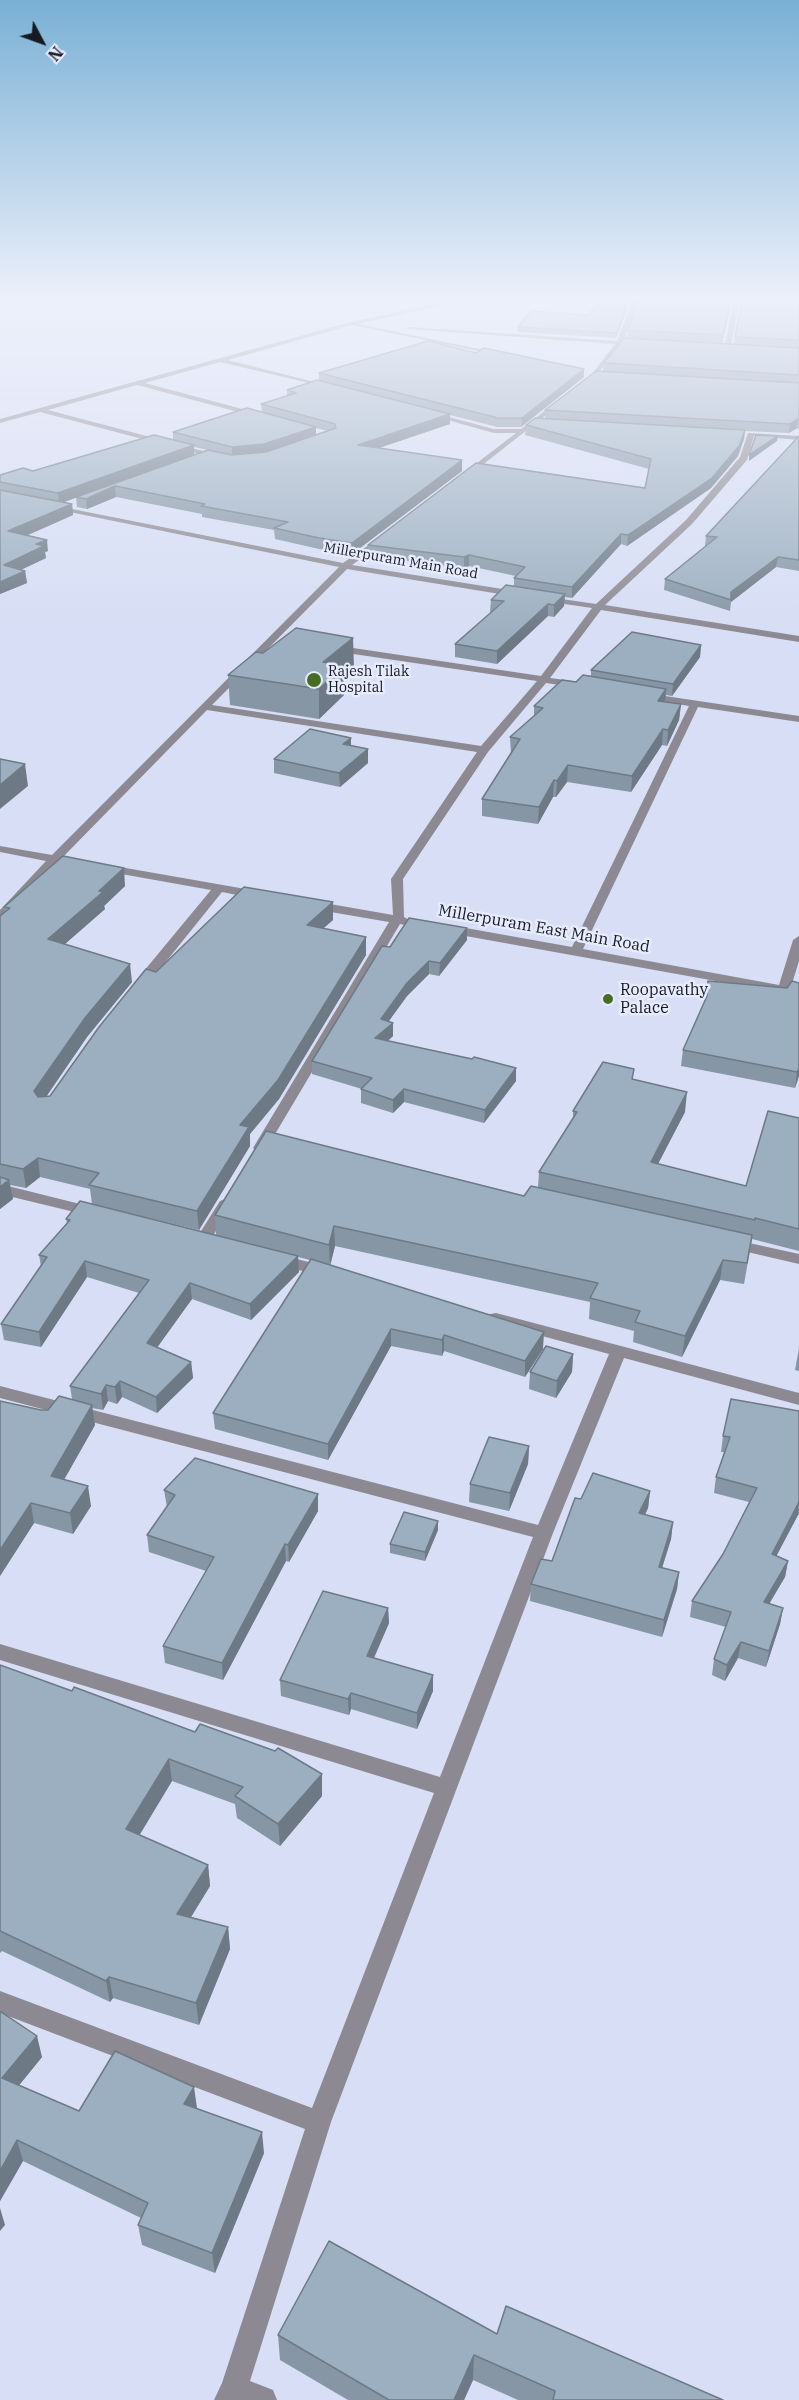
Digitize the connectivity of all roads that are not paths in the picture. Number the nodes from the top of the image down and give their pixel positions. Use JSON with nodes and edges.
{"nodes":[{"id":1,"x":33,"y":412,"type":"edge"},
{"id":2,"x":48,"y":412,"type":"edge"},
{"id":3,"x":245,"y":412,"type":"edge"},
{"id":4,"x":423,"y":412,"type":"edge"},
{"id":5,"x":546,"y":412,"type":"edge"},
{"id":6,"x":263,"y":417,"type":"edge"},
{"id":7,"x":0,"y":421,"type":"edge"},
{"id":8,"x":532,"y":423,"type":"junction"},
{"id":9,"x":543,"y":423,"type":"edge"},
{"id":10,"x":524,"y":431,"type":"junction"},
{"id":11,"x":740,"y":434,"type":"edge"},
{"id":12,"x":751,"y":435,"type":"junction"},
{"id":13,"x":799,"y":438,"type":"edge"},
{"id":14,"x":207,"y":456,"type":"junction"},
{"id":15,"x":197,"y":459,"type":"edge"},
{"id":16,"x":231,"y":460,"type":"edge"},
{"id":17,"x":458,"y":481,"type":"edge"},
{"id":18,"x":81,"y":500,"type":"edge"},
{"id":19,"x":50,"y":506,"type":"edge"},
{"id":20,"x":60,"y":508,"type":"junction"},
{"id":21,"x":392,"y":530,"type":"edge"},
{"id":22,"x":345,"y":566,"type":"junction"},
{"id":23,"x":598,"y":607,"type":"junction"},
{"id":24,"x":272,"y":639,"type":"junction"},
{"id":25,"x":799,"y":639,"type":"edge"},
{"id":26,"x":284,"y":641,"type":"edge"},
{"id":27,"x":320,"y":646,"type":"edge"},
{"id":28,"x":544,"y":679,"type":"junction"},
{"id":29,"x":590,"y":687,"type":"edge"},
{"id":30,"x":636,"y":695,"type":"edge"},
{"id":31,"x":694,"y":705,"type":"junction"},
{"id":32,"x":205,"y":707,"type":"junction"},
{"id":33,"x":799,"y":719,"type":"edge"},
{"id":34,"x":484,"y":750,"type":"junction"},
{"id":35,"x":0,"y":849,"type":"edge"},
{"id":36,"x":54,"y":859,"type":"junction"},
{"id":37,"x":219,"y":888,"type":"junction"},
{"id":38,"x":266,"y":897,"type":"edge"},
{"id":39,"x":302,"y":903,"type":"edge"},
{"id":40,"x":0,"y":917,"type":"edge"},
{"id":41,"x":396,"y":920,"type":"junction"},
{"id":42,"x":418,"y":924,"type":"edge"},
{"id":43,"x":441,"y":928,"type":"edge"},
{"id":44,"x":799,"y":940,"type":"edge"},
{"id":45,"x":576,"y":952,"type":"junction"},
{"id":46,"x":784,"y":989,"type":"junction"},
{"id":47,"x":799,"y":992,"type":"edge"},
{"id":48,"x":131,"y":996,"type":"edge"},
{"id":49,"x":253,"y":1160,"type":"edge"},
{"id":50,"x":0,"y":1189,"type":"edge"},
{"id":51,"x":235,"y":1189,"type":"edge"},
{"id":52,"x":113,"y":1217,"type":"edge"},
{"id":53,"x":181,"y":1234,"type":"edge"},
{"id":54,"x":204,"y":1239,"type":"junction"},
{"id":55,"x":718,"y":1241,"type":"edge"},
{"id":56,"x":227,"y":1245,"type":"edge"},
{"id":57,"x":262,"y":1255,"type":"edge"},
{"id":58,"x":799,"y":1259,"type":"edge"},
{"id":59,"x":342,"y":1277,"type":"edge"},
{"id":60,"x":481,"y":1314,"type":"edge"},
{"id":61,"x":619,"y":1351,"type":"junction"},
{"id":62,"x":0,"y":1392,"type":"edge"},
{"id":63,"x":799,"y":1399,"type":"edge"},
{"id":64,"x":544,"y":1533,"type":"junction"},
{"id":65,"x":0,"y":1652,"type":"edge"},
{"id":66,"x":446,"y":1788,"type":"junction"},
{"id":67,"x":0,"y":2002,"type":"edge"},
{"id":68,"x":319,"y":2122,"type":"junction"},
{"id":69,"x":231,"y":2394,"type":"edge"},
{"id":70,"x":263,"y":2400,"type":"edge"}],
"edges":[{"from":1,"to":7,"type":"street"},
{"from":2,"to":14,"type":"street"},
{"from":3,"to":6,"type":"street"},
{"from":4,"to":10,"type":"street"},
{"from":5,"to":8,"type":"street"},
{"from":8,"to":9,"type":"street"},
{"from":8,"to":10,"type":"street"},
{"from":10,"to":17,"type":"street"},
{"from":11,"to":12,"type":"street"},
{"from":12,"to":13,"type":"street"},
{"from":12,"to":23,"type":"street"},
{"from":14,"to":15,"type":"street"},
{"from":14,"to":16,"type":"street"},
{"from":18,"to":20,"type":"street"},
{"from":19,"to":20,"type":"street","name":"Millerpuram Main Road"},
{"from":20,"to":22,"type":"street","name":"Millerpuram Main Road"},
{"from":21,"to":22,"type":"street"},
{"from":22,"to":23,"type":"street","name":"Millerpuram Main Road"},
{"from":22,"to":24,"type":"street"},
{"from":23,"to":25,"type":"street","name":"Millerpuram Main Road"},
{"from":23,"to":28,"type":"street"},
{"from":24,"to":26,"type":"street"},
{"from":24,"to":32,"type":"street"},
{"from":27,"to":28,"type":"street"},
{"from":28,"to":29,"type":"street"},
{"from":28,"to":34,"type":"street"},
{"from":30,"to":31,"type":"street"},
{"from":31,"to":33,"type":"street"},
{"from":31,"to":45,"type":"street"},
{"from":32,"to":34,"type":"street"},
{"from":32,"to":36,"type":"street"},
{"from":34,"to":41,"type":"street"},
{"from":35,"to":36,"type":"street"},
{"from":36,"to":37,"type":"street"},
{"from":36,"to":40,"type":"street"},
{"from":37,"to":38,"type":"street"},
{"from":37,"to":48,"type":"street"},
{"from":39,"to":41,"type":"street","name":"Millerpuram East Main Road"},
{"from":41,"to":42,"type":"street","name":"Millerpuram East Main Road"},
{"from":41,"to":49,"type":"street"},
{"from":43,"to":45,"type":"street","name":"Millerpuram East Main Road"},
{"from":44,"to":46,"type":"street"},
{"from":45,"to":46,"type":"street","name":"Millerpuram East Main Road"},
{"from":46,"to":47,"type":"street","name":"Millerpuram East Main Road"},
{"from":50,"to":52,"type":"street"},
{"from":51,"to":54,"type":"street"},
{"from":53,"to":54,"type":"street"},
{"from":54,"to":56,"type":"street"},
{"from":55,"to":58,"type":"street"},
{"from":57,"to":59,"type":"street"},
{"from":60,"to":61,"type":"street"},
{"from":61,"to":63,"type":"street"},
{"from":61,"to":64,"type":"street"},
{"from":62,"to":64,"type":"street"},
{"from":64,"to":66,"type":"street"},
{"from":65,"to":66,"type":"street"},
{"from":66,"to":68,"type":"street"},
{"from":67,"to":68,"type":"street"},
{"from":68,"to":69,"type":"street"},
{"from":69,"to":70,"type":"street"}]}
